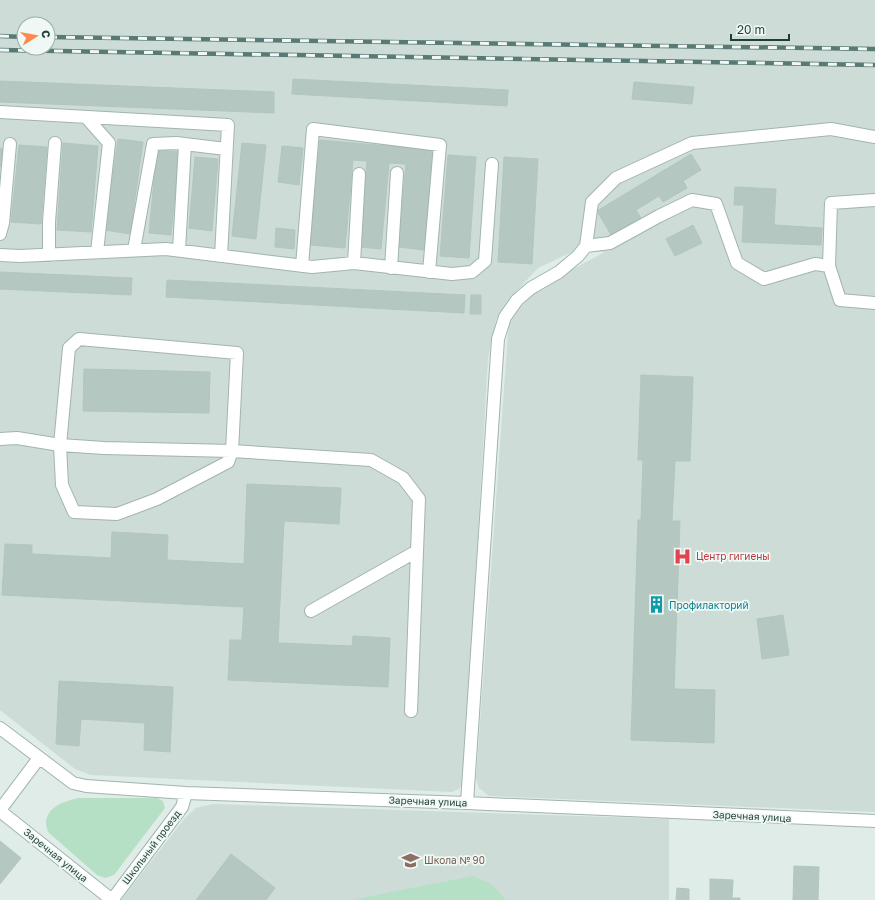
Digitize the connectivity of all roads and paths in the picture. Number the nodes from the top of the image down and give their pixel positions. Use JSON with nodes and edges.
{"nodes":[{"id":1,"x":0,"y":112,"type":"edge"},
{"id":2,"x":86,"y":117,"type":"junction"},
{"id":3,"x":875,"y":137,"type":"edge"},
{"id":4,"x":56,"y":143,"type":"dead end"},
{"id":5,"x":10,"y":144,"type":"dead end"},
{"id":6,"x":185,"y":144,"type":"junction"},
{"id":7,"x":226,"y":149,"type":"junction"},
{"id":8,"x":492,"y":164,"type":"dead end"},
{"id":9,"x":397,"y":173,"type":"dead end"},
{"id":10,"x":359,"y":174,"type":"dead end"},
{"id":11,"x":875,"y":200,"type":"edge"},
{"id":12,"x":0,"y":234,"type":"edge"},
{"id":13,"x":586,"y":246,"type":"junction"},
{"id":14,"x":134,"y":250,"type":"junction"},
{"id":15,"x":179,"y":250,"type":"junction"},
{"id":16,"x":98,"y":252,"type":"junction"},
{"id":17,"x":49,"y":254,"type":"junction"},
{"id":18,"x":0,"y":255,"type":"edge"},
{"id":19,"x":220,"y":256,"type":"junction"},
{"id":20,"x":354,"y":263,"type":"junction"},
{"id":21,"x":302,"y":266,"type":"junction"},
{"id":22,"x":829,"y":266,"type":"junction"},
{"id":23,"x":391,"y":268,"type":"junction"},
{"id":24,"x":429,"y":272,"type":"junction"},
{"id":25,"x":875,"y":303,"type":"edge"},
{"id":26,"x":0,"y":439,"type":"edge"},
{"id":27,"x":60,"y":445,"type":"junction"},
{"id":28,"x":232,"y":451,"type":"junction"},
{"id":29,"x":417,"y":551,"type":"junction"},
{"id":30,"x":311,"y":611,"type":"dead end"},
{"id":31,"x":411,"y":711,"type":"dead end"},
{"id":32,"x":0,"y":728,"type":"edge"},
{"id":33,"x":39,"y":758,"type":"junction"},
{"id":34,"x":186,"y":793,"type":"junction"},
{"id":35,"x":467,"y":803,"type":"junction"},
{"id":36,"x":0,"y":811,"type":"edge"},
{"id":37,"x":875,"y":821,"type":"edge"},
{"id":38,"x":112,"y":900,"type":"edge"}],
"edges":[{"from":1,"to":2,"type":"street"},
{"from":2,"to":7,"type":"street"},
{"from":2,"to":16,"type":"street"},
{"from":3,"to":13,"type":"street"},
{"from":4,"to":17,"type":"street"},
{"from":5,"to":12,"type":"street"},
{"from":6,"to":7,"type":"street"},
{"from":6,"to":14,"type":"street"},
{"from":6,"to":15,"type":"street"},
{"from":7,"to":19,"type":"street"},
{"from":8,"to":24,"type":"street"},
{"from":9,"to":23,"type":"street"},
{"from":10,"to":20,"type":"street"},
{"from":11,"to":22,"type":"street"},
{"from":13,"to":22,"type":"street"},
{"from":13,"to":35,"type":"street"},
{"from":14,"to":15,"type":"street"},
{"from":14,"to":16,"type":"street"},
{"from":15,"to":19,"type":"street"},
{"from":16,"to":17,"type":"street"},
{"from":17,"to":18,"type":"street"},
{"from":19,"to":21,"type":"street"},
{"from":20,"to":21,"type":"street"},
{"from":20,"to":23,"type":"street"},
{"from":21,"to":24,"type":"street"},
{"from":22,"to":25,"type":"street"},
{"from":23,"to":24,"type":"street"},
{"from":26,"to":27,"type":"street"},
{"from":27,"to":28,"type":"street"},
{"from":27,"to":28,"type":"street"},
{"from":27,"to":28,"type":"street"},
{"from":28,"to":29,"type":"street"},
{"from":29,"to":30,"type":"street"},
{"from":29,"to":31,"type":"street"},
{"from":32,"to":33,"type":"street","name":"Заречная улица"},
{"from":33,"to":34,"type":"street","name":"Заречная улица"},
{"from":33,"to":36,"type":"street"},
{"from":34,"to":35,"type":"street","name":"Заречная улица"},
{"from":34,"to":38,"type":"street","name":"Школьный проезд"},
{"from":35,"to":37,"type":"street","name":"Заречная улица"},
{"from":36,"to":38,"type":"street","name":"Заречная улица"}]}
